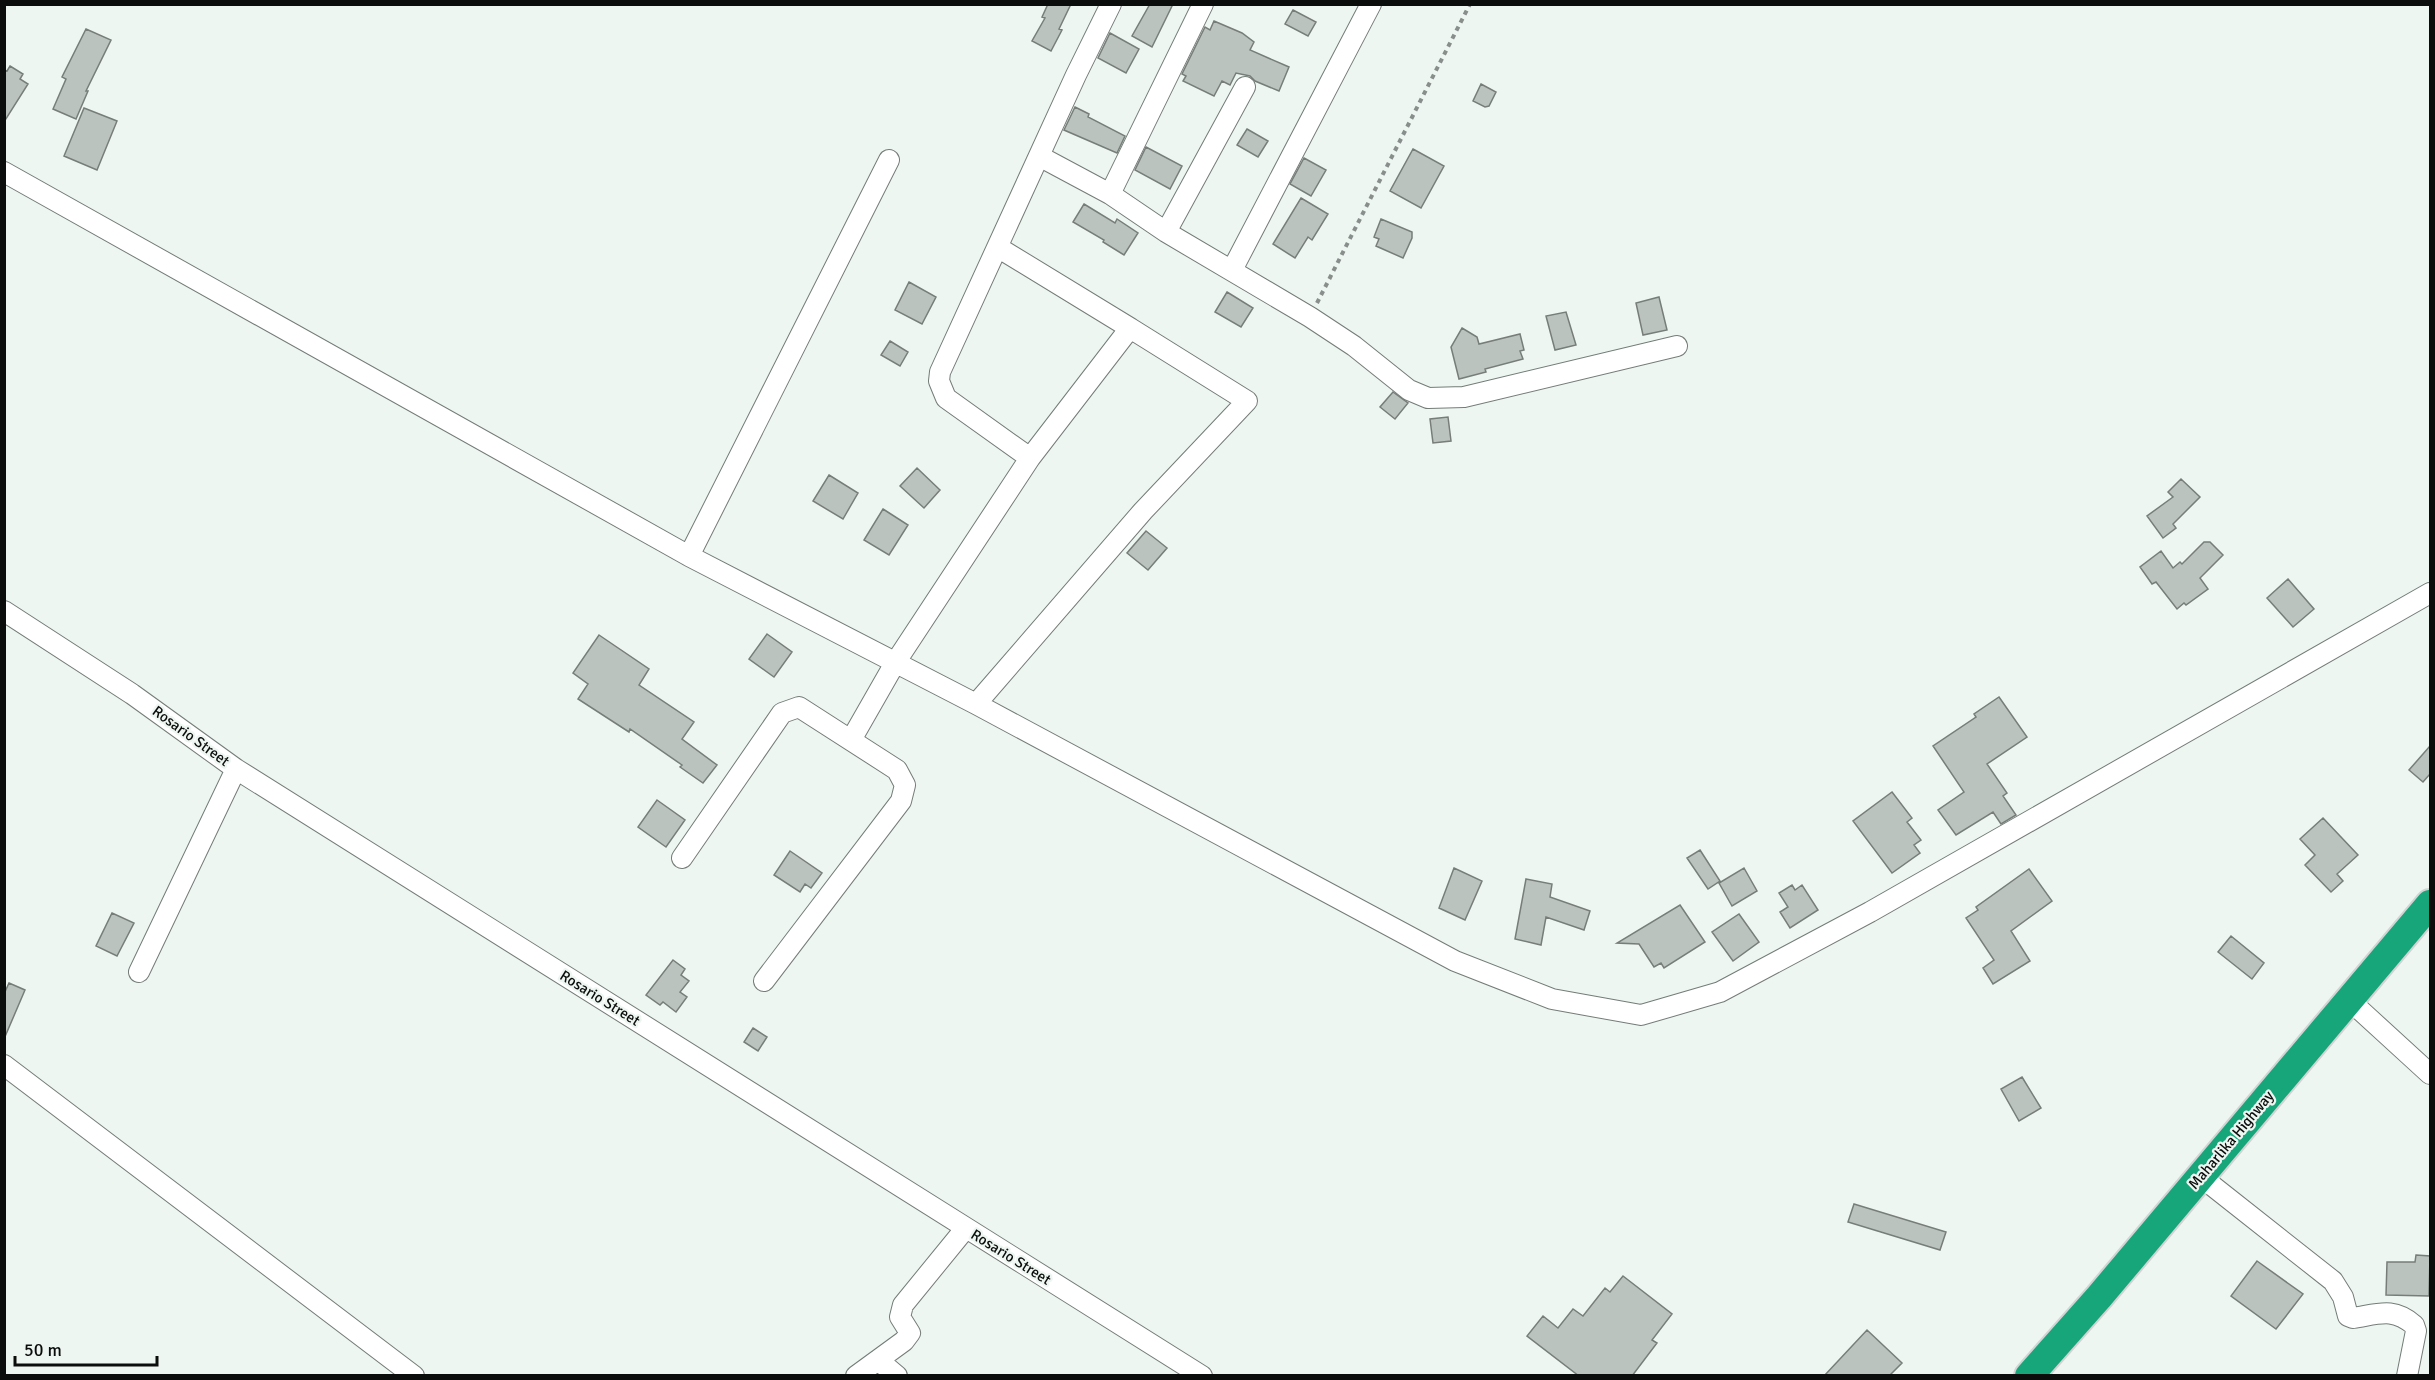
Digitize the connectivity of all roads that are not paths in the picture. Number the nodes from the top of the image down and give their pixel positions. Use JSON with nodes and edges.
{"nodes":[{"id":1,"x":1111,"y":4,"type":"edge"},
{"id":2,"x":1203,"y":4,"type":"edge"},
{"id":3,"x":1371,"y":4,"type":"edge"},
{"id":4,"x":1245,"y":87,"type":"dead end"},
{"id":5,"x":1039,"y":156,"type":"junction"},
{"id":6,"x":889,"y":160,"type":"dead end"},
{"id":7,"x":4,"y":172,"type":"edge"},
{"id":8,"x":1110,"y":194,"type":"junction"},
{"id":9,"x":1166,"y":232,"type":"junction"},
{"id":10,"x":999,"y":248,"type":"junction"},
{"id":11,"x":1232,"y":270,"type":"junction"},
{"id":12,"x":1130,"y":328,"type":"junction"},
{"id":13,"x":1677,"y":346,"type":"dead end"},
{"id":14,"x":1030,"y":458,"type":"junction"},
{"id":15,"x":689,"y":556,"type":"junction"},
{"id":16,"x":2430,"y":593,"type":"edge"},
{"id":17,"x":4,"y":611,"type":"edge"},
{"id":18,"x":895,"y":663,"type":"junction"},
{"id":19,"x":976,"y":704,"type":"junction"},
{"id":20,"x":851,"y":740,"type":"junction"},
{"id":21,"x":236,"y":769,"type":"junction"},
{"id":22,"x":682,"y":858,"type":"dead end"},
{"id":23,"x":2430,"y":904,"type":"edge"},
{"id":24,"x":139,"y":972,"type":"dead end"},
{"id":25,"x":764,"y":981,"type":"dead end"},
{"id":26,"x":2348,"y":999,"type":"junction"},
{"id":27,"x":6,"y":1066,"type":"edge"},
{"id":28,"x":2430,"y":1074,"type":"edge"},
{"id":29,"x":2200,"y":1176,"type":"junction"},
{"id":30,"x":965,"y":1229,"type":"junction"},
{"id":31,"x":878,"y":1360,"type":"junction"},
{"id":32,"x":414,"y":1376,"type":"edge"},
{"id":33,"x":856,"y":1376,"type":"edge"},
{"id":34,"x":897,"y":1376,"type":"edge"},
{"id":35,"x":1202,"y":1376,"type":"edge"},
{"id":36,"x":2029,"y":1376,"type":"edge"},
{"id":37,"x":2408,"y":1376,"type":"edge"}],
"edges":[{"from":1,"to":5,"type":"street"},
{"from":2,"to":8,"type":"street"},
{"from":3,"to":11,"type":"street"},
{"from":4,"to":9,"type":"street"},
{"from":5,"to":8,"type":"street"},
{"from":5,"to":10,"type":"street"},
{"from":6,"to":15,"type":"street"},
{"from":7,"to":15,"type":"street"},
{"from":8,"to":9,"type":"street"},
{"from":9,"to":11,"type":"street"},
{"from":10,"to":12,"type":"street"},
{"from":10,"to":14,"type":"street"},
{"from":11,"to":13,"type":"street"},
{"from":12,"to":14,"type":"street"},
{"from":12,"to":19,"type":"street"},
{"from":14,"to":18,"type":"street"},
{"from":15,"to":18,"type":"street"},
{"from":16,"to":19,"type":"street"},
{"from":17,"to":21,"type":"street","name":"Rosario Street"},
{"from":18,"to":19,"type":"street"},
{"from":18,"to":20,"type":"street"},
{"from":20,"to":22,"type":"street"},
{"from":20,"to":25,"type":"street"},
{"from":21,"to":24,"type":"street"},
{"from":21,"to":30,"type":"street","name":"Rosario Street"},
{"from":23,"to":26,"type":"highway","name":"Maharlika Highway"},
{"from":26,"to":28,"type":"street"},
{"from":26,"to":29,"type":"highway","name":"Maharlika Highway"},
{"from":27,"to":32,"type":"street"},
{"from":29,"to":36,"type":"highway","name":"Maharlika Highway"},
{"from":29,"to":37,"type":"street"},
{"from":30,"to":31,"type":"street"},
{"from":30,"to":35,"type":"street","name":"Rosario Street"},
{"from":31,"to":33,"type":"street"},
{"from":31,"to":34,"type":"street"}]}
